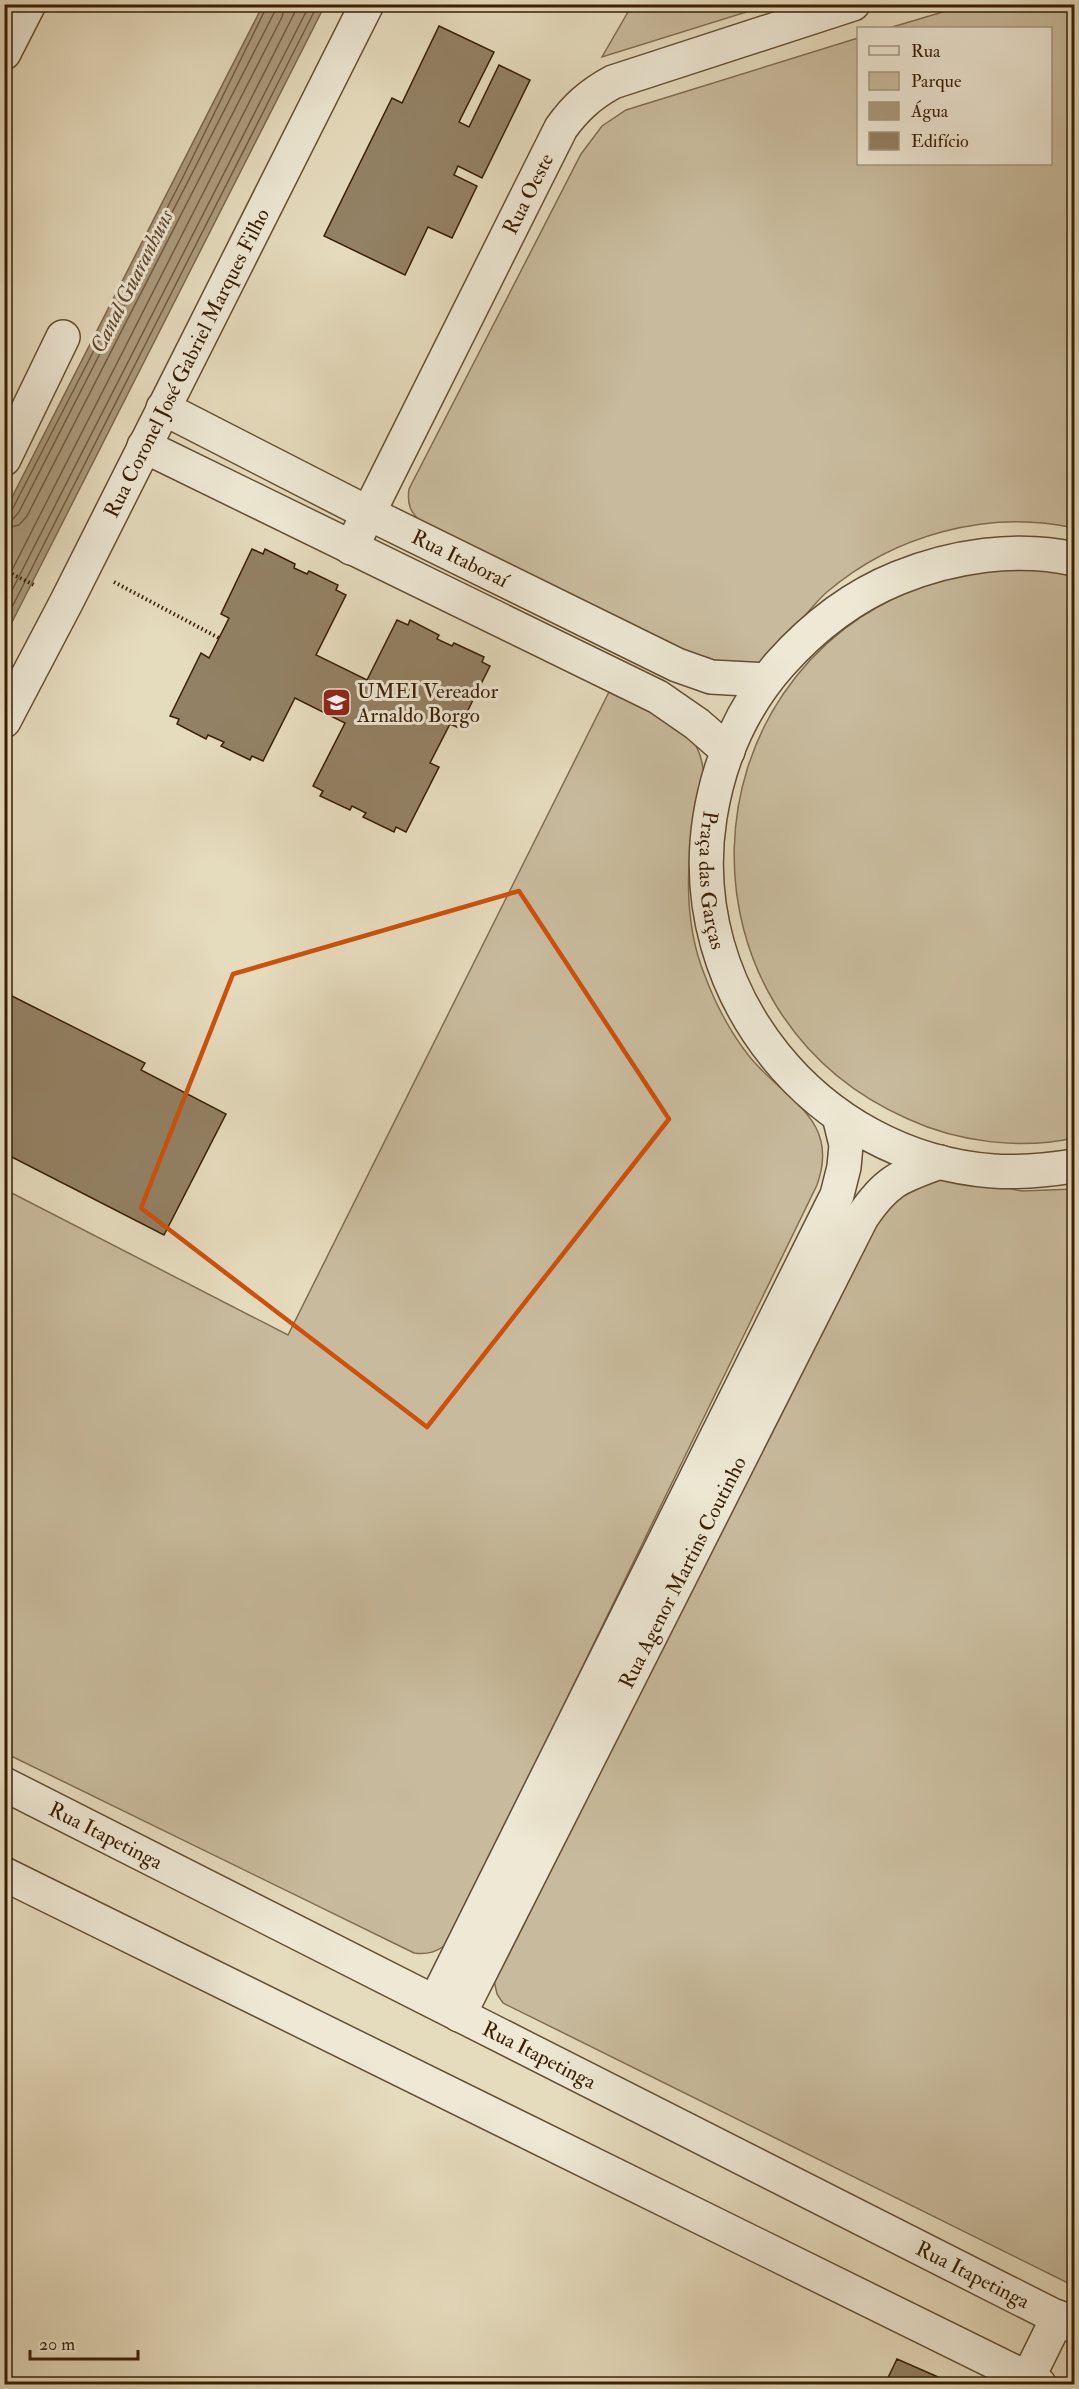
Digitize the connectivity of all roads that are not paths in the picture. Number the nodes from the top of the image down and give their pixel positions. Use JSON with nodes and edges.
{"nodes":[{"id":1,"x":29,"y":4,"type":"edge"},
{"id":2,"x":367,"y":4,"type":"edge"},
{"id":3,"x":853,"y":4,"type":"edge"},
{"id":4,"x":4,"y":53,"type":"edge"},
{"id":5,"x":63,"y":337,"type":"dead end"},
{"id":6,"x":163,"y":408,"type":"junction"},
{"id":7,"x":144,"y":446,"type":"junction"},
{"id":8,"x":4,"y":459,"type":"edge"},
{"id":9,"x":368,"y":513,"type":"junction"},
{"id":10,"x":351,"y":548,"type":"junction"},
{"id":11,"x":1074,"y":559,"type":"edge"},
{"id":12,"x":766,"y":680,"type":"junction"},
{"id":13,"x":4,"y":721,"type":"edge"},
{"id":14,"x":728,"y":751,"type":"junction"},
{"id":15,"x":838,"y":1116,"type":"junction"},
{"id":16,"x":940,"y":1162,"type":"junction"},
{"id":17,"x":1074,"y":1166,"type":"edge"},
{"id":18,"x":4,"y":1784,"type":"edge"},
{"id":19,"x":4,"y":1874,"type":"edge"},
{"id":20,"x":447,"y":2008,"type":"junction"},
{"id":21,"x":1066,"y":2321,"type":"edge"},
{"id":22,"x":1030,"y":2383,"type":"edge"}],
"edges":[{"from":1,"to":4,"type":"street"},
{"from":2,"to":6,"type":"street","name":"Rua Coronel José Gabriel Marques Filho"},
{"from":3,"to":9,"type":"street","name":"Rua Oeste"},
{"from":5,"to":8,"type":"street"},
{"from":6,"to":7,"type":"street","name":"Rua Coronel José Gabriel Marques Filho"},
{"from":6,"to":9,"type":"street","name":"Rua Itaboraí"},
{"from":7,"to":10,"type":"street","name":"Rua Itaboraí"},
{"from":7,"to":13,"type":"street","name":"Rua Coronel José Gabriel Marques Filho"},
{"from":9,"to":10,"type":"street","name":"Rua Oeste"},
{"from":9,"to":12,"type":"street","name":"Rua Itaboraí"},
{"from":10,"to":14,"type":"street","name":"Rua Itaboraí"},
{"from":11,"to":12,"type":"street","name":"Praça das Garças"},
{"from":12,"to":14,"type":"street","name":"Praça das Garças"},
{"from":14,"to":15,"type":"street","name":"Praça das Garças"},
{"from":15,"to":16,"type":"street","name":"Praça das Garças"},
{"from":15,"to":20,"type":"street","name":"Rua Agenor Martins Coutinho"},
{"from":16,"to":17,"type":"street","name":"Praça das Garças"},
{"from":16,"to":20,"type":"street","name":"Rua Agenor Martins Coutinho"},
{"from":18,"to":20,"type":"street","name":"Rua Itapetinga"},
{"from":19,"to":22,"type":"street"},
{"from":20,"to":21,"type":"street","name":"Rua Itapetinga"},
{"from":21,"to":22,"type":"street"}]}
